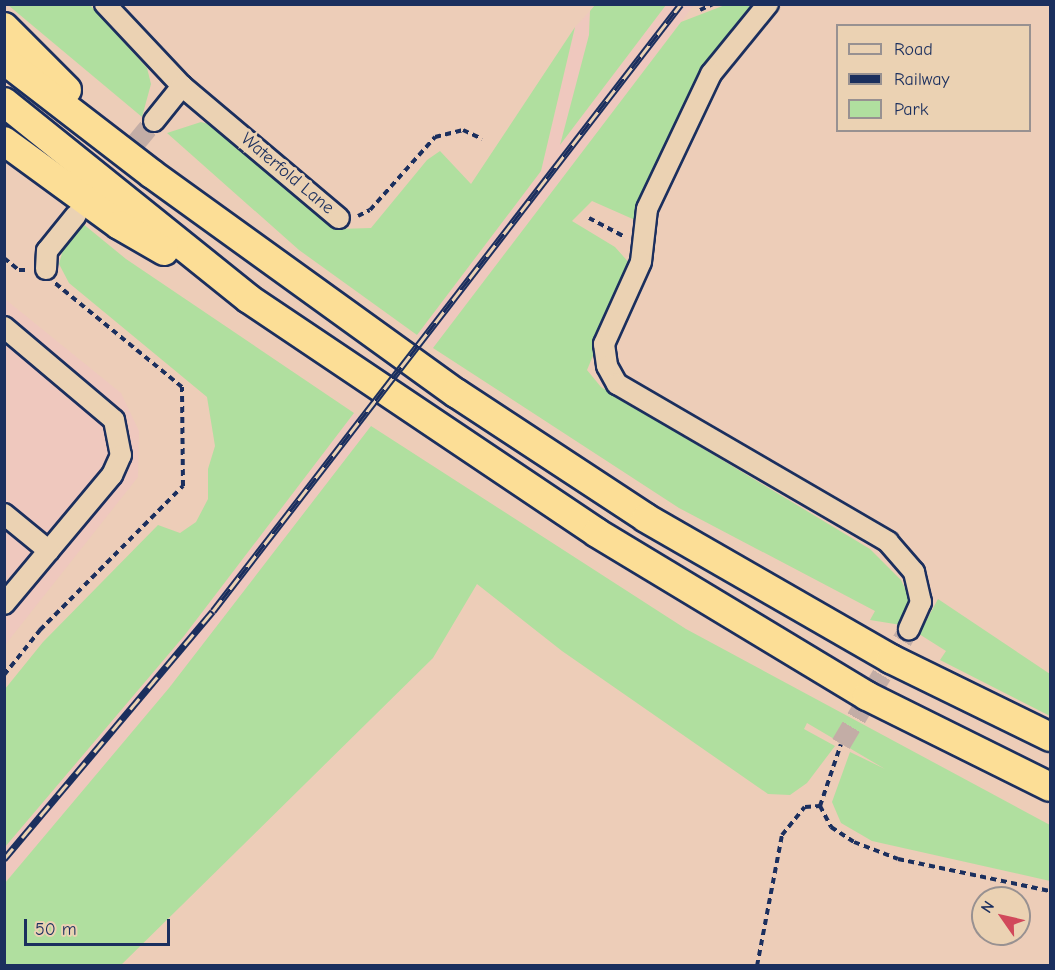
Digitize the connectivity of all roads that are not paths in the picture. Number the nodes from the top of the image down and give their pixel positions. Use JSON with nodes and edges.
{"nodes":[{"id":1,"x":105,"y":4,"type":"edge"},
{"id":2,"x":768,"y":4,"type":"edge"},
{"id":3,"x":4,"y":27,"type":"edge"},
{"id":4,"x":4,"y":60,"type":"edge"},
{"id":5,"x":182,"y":86,"type":"junction"},
{"id":6,"x":4,"y":102,"type":"edge"},
{"id":7,"x":153,"y":120,"type":"tunnel mouth"},
{"id":8,"x":4,"y":141,"type":"edge"},
{"id":9,"x":152,"y":174,"type":"junction"},
{"id":10,"x":76,"y":215,"type":"dead end"},
{"id":11,"x":339,"y":218,"type":"road end"},
{"id":12,"x":46,"y":269,"type":"road end"},
{"id":13,"x":249,"y":299,"type":"junction"},
{"id":14,"x":5,"y":328,"type":"edge"},
{"id":15,"x":4,"y":514,"type":"edge"},
{"id":16,"x":49,"y":551,"type":"junction"},
{"id":17,"x":11,"y":583,"type":"edge"},
{"id":18,"x":4,"y":604,"type":"edge"},
{"id":19,"x":909,"y":629,"type":"tunnel mouth"},
{"id":20,"x":1050,"y":737,"type":"edge"},
{"id":21,"x":1050,"y":787,"type":"edge"}],
"edges":[{"from":1,"to":5,"type":"street","name":"Waterfold Lane"},
{"from":2,"to":19,"type":"street"},
{"from":3,"to":9,"type":"highway"},
{"from":4,"to":9,"type":"highway"},
{"from":5,"to":7,"type":"street"},
{"from":5,"to":11,"type":"street","name":"Waterfold Lane"},
{"from":6,"to":13,"type":"highway"},
{"from":8,"to":13,"type":"highway"},
{"from":9,"to":20,"type":"highway"},
{"from":10,"to":12,"type":"street"},
{"from":13,"to":21,"type":"highway"},
{"from":14,"to":16,"type":"street"},
{"from":15,"to":16,"type":"street"},
{"from":16,"to":17,"type":"street"},
{"from":17,"to":18,"type":"street"}]}
